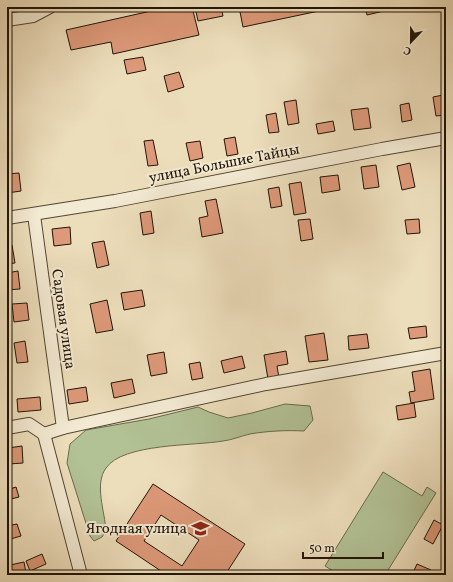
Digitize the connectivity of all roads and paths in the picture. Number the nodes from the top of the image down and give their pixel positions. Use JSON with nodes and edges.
{"nodes":[{"id":1,"x":50,"y":7,"type":"edge"},
{"id":2,"x":7,"y":20,"type":"edge"},
{"id":3,"x":446,"y":138,"type":"edge"},
{"id":4,"x":34,"y":215,"type":"junction"},
{"id":5,"x":7,"y":218,"type":"edge"},
{"id":6,"x":446,"y":353,"type":"edge"},
{"id":7,"x":7,"y":428,"type":"edge"},
{"id":8,"x":63,"y":428,"type":"junction"},
{"id":9,"x":44,"y":434,"type":"junction"},
{"id":10,"x":81,"y":575,"type":"edge"}],
"edges":[{"from":1,"to":2,"type":"street"},
{"from":3,"to":4,"type":"street","name":"улица Большие Тайцы"},
{"from":4,"to":5,"type":"street","name":"улица Большие Тайцы"},
{"from":4,"to":8,"type":"street","name":"Садовая улица"},
{"from":6,"to":8,"type":"street"},
{"from":7,"to":9,"type":"street"},
{"from":8,"to":9,"type":"street"},
{"from":9,"to":10,"type":"street"}]}
